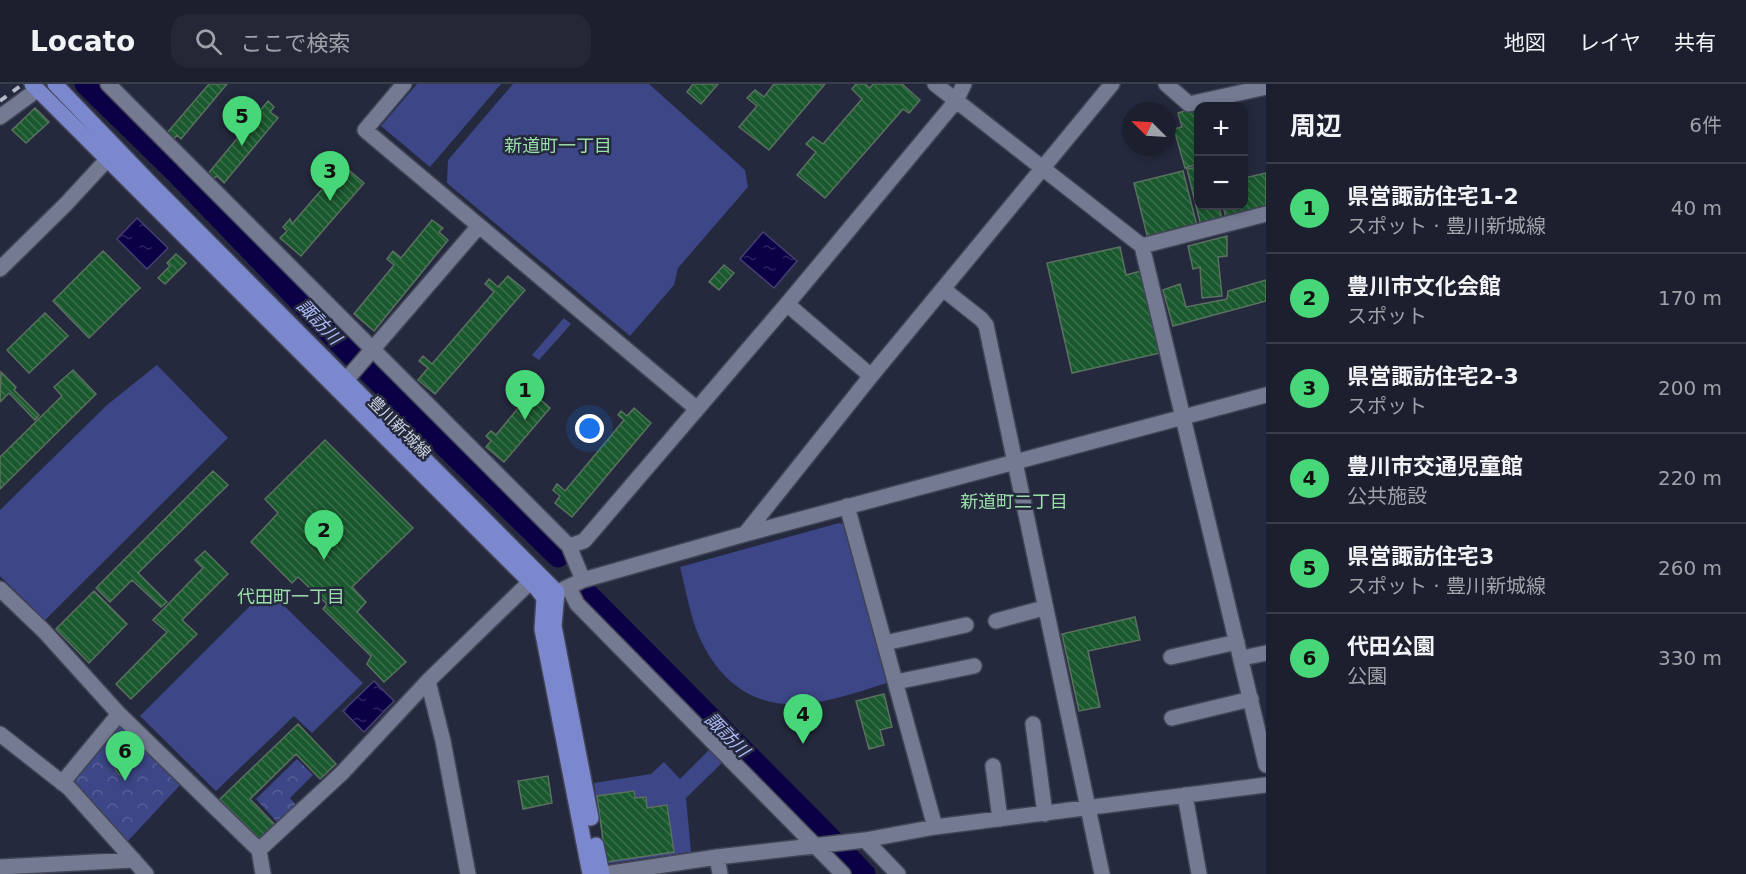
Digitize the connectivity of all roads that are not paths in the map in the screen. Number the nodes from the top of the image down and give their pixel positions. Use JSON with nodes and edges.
{"nodes":[{"id":1,"x":55,"y":84,"type":"edge"},
{"id":2,"x":108,"y":84,"type":"edge"},
{"id":3,"x":404,"y":84,"type":"edge"},
{"id":4,"x":935,"y":84,"type":"edge"},
{"id":5,"x":964,"y":84,"type":"edge"},
{"id":6,"x":1112,"y":84,"type":"edge"},
{"id":7,"x":1166,"y":84,"type":"edge"},
{"id":8,"x":34,"y":87,"type":"edge"},
{"id":9,"x":1266,"y":87,"type":"edge"},
{"id":10,"x":956,"y":101,"type":"junction"},
{"id":11,"x":0,"y":117,"type":"edge"},
{"id":12,"x":118,"y":148,"type":"junction"},
{"id":13,"x":107,"y":159,"type":"junction"},
{"id":14,"x":1041,"y":169,"type":"junction"},
{"id":15,"x":1266,"y":214,"type":"edge"},
{"id":16,"x":479,"y":226,"type":"junction"},
{"id":17,"x":1142,"y":246,"type":"junction"},
{"id":18,"x":0,"y":269,"type":"edge"},
{"id":19,"x":943,"y":289,"type":"junction"},
{"id":20,"x":787,"y":304,"type":"junction"},
{"id":21,"x":370,"y":354,"type":"junction"},
{"id":22,"x":871,"y":375,"type":"junction"},
{"id":23,"x":345,"y":380,"type":"junction"},
{"id":24,"x":1266,"y":394,"type":"edge"},
{"id":25,"x":697,"y":409,"type":"junction"},
{"id":26,"x":1183,"y":418,"type":"junction"},
{"id":27,"x":1015,"y":461,"type":"junction"},
{"id":28,"x":847,"y":506,"type":"junction"},
{"id":29,"x":745,"y":534,"type":"junction"},
{"id":30,"x":569,"y":546,"type":"junction"},
{"id":31,"x":583,"y":580,"type":"junction"},
{"id":32,"x":530,"y":582,"type":"junction"},
{"id":33,"x":0,"y":589,"type":"edge"},
{"id":34,"x":557,"y":593,"type":"junction"},
{"id":35,"x":1044,"y":608,"type":"junction"},
{"id":36,"x":996,"y":621,"type":"dead end"},
{"id":37,"x":966,"y":625,"type":"dead end"},
{"id":38,"x":1237,"y":642,"type":"junction"},
{"id":39,"x":885,"y":643,"type":"junction"},
{"id":40,"x":1266,"y":653,"type":"edge"},
{"id":41,"x":1171,"y":657,"type":"dead end"},
{"id":42,"x":1242,"y":658,"type":"junction"},
{"id":43,"x":974,"y":666,"type":"dead end"},
{"id":44,"x":428,"y":681,"type":"junction"},
{"id":45,"x":896,"y":682,"type":"junction"},
{"id":46,"x":1251,"y":699,"type":"junction"},
{"id":47,"x":119,"y":714,"type":"junction"},
{"id":48,"x":1172,"y":718,"type":"dead end"},
{"id":49,"x":1033,"y":724,"type":"dead end"},
{"id":50,"x":0,"y":734,"type":"edge"},
{"id":51,"x":1266,"y":765,"type":"edge"},
{"id":52,"x":993,"y":766,"type":"dead end"},
{"id":53,"x":62,"y":783,"type":"junction"},
{"id":54,"x":1266,"y":785,"type":"edge"},
{"id":55,"x":1185,"y":795,"type":"junction"},
{"id":56,"x":1087,"y":808,"type":"junction"},
{"id":57,"x":1045,"y":814,"type":"junction"},
{"id":58,"x":1000,"y":819,"type":"junction"},
{"id":59,"x":935,"y":827,"type":"junction"},
{"id":60,"x":861,"y":840,"type":"junction"},
{"id":61,"x":821,"y":844,"type":"junction"},
{"id":62,"x":260,"y":850,"type":"junction"},
{"id":63,"x":717,"y":857,"type":"junction"},
{"id":64,"x":134,"y":860,"type":"junction"},
{"id":65,"x":0,"y":867,"type":"edge"},
{"id":66,"x":146,"y":874,"type":"edge"},
{"id":67,"x":263,"y":874,"type":"edge"},
{"id":68,"x":468,"y":874,"type":"edge"},
{"id":69,"x":590,"y":874,"type":"edge"},
{"id":70,"x":603,"y":874,"type":"edge"},
{"id":71,"x":720,"y":874,"type":"edge"},
{"id":72,"x":843,"y":874,"type":"edge"},
{"id":73,"x":898,"y":874,"type":"edge"},
{"id":74,"x":1102,"y":874,"type":"edge"},
{"id":75,"x":1199,"y":874,"type":"edge"}],
"edges":[{"from":1,"to":12,"type":"main road","name":"豊川新城線"},
{"from":2,"to":21,"type":"street"},
{"from":3,"to":16,"type":"street"},
{"from":4,"to":10,"type":"street"},
{"from":5,"to":10,"type":"street"},
{"from":6,"to":14,"type":"street"},
{"from":7,"to":9,"type":"street"},
{"from":8,"to":11,"type":"street"},
{"from":8,"to":13,"type":"main road","name":"豊川新城線"},
{"from":10,"to":14,"type":"street"},
{"from":10,"to":20,"type":"street"},
{"from":12,"to":13,"type":"street"},
{"from":12,"to":23,"type":"main road","name":"豊川新城線"},
{"from":13,"to":18,"type":"street"},
{"from":13,"to":23,"type":"main road","name":"豊川新城線"},
{"from":14,"to":17,"type":"street"},
{"from":14,"to":19,"type":"street"},
{"from":15,"to":17,"type":"street"},
{"from":16,"to":21,"type":"street"},
{"from":16,"to":25,"type":"street"},
{"from":17,"to":26,"type":"street"},
{"from":19,"to":22,"type":"street"},
{"from":19,"to":27,"type":"street"},
{"from":20,"to":22,"type":"street"},
{"from":20,"to":25,"type":"street"},
{"from":21,"to":23,"type":"street"},
{"from":21,"to":30,"type":"street"},
{"from":22,"to":29,"type":"street"},
{"from":23,"to":32,"type":"main road","name":"豊川新城線"},
{"from":23,"to":34,"type":"main road","name":"豊川新城線"},
{"from":24,"to":26,"type":"street"},
{"from":25,"to":30,"type":"street"},
{"from":26,"to":27,"type":"street"},
{"from":26,"to":38,"type":"street"},
{"from":27,"to":28,"type":"street"},
{"from":27,"to":35,"type":"street"},
{"from":28,"to":29,"type":"street"},
{"from":28,"to":39,"type":"street"},
{"from":29,"to":31,"type":"street"},
{"from":30,"to":31,"type":"street"},
{"from":31,"to":34,"type":"street"},
{"from":32,"to":34,"type":"main road","name":"豊川新城線"},
{"from":32,"to":44,"type":"street"},
{"from":33,"to":47,"type":"street"},
{"from":34,"to":61,"type":"street"},
{"from":34,"to":69,"type":"main road"},
{"from":34,"to":70,"type":"main road"},
{"from":35,"to":36,"type":"street"},
{"from":35,"to":56,"type":"street"},
{"from":37,"to":39,"type":"street"},
{"from":38,"to":41,"type":"street"},
{"from":38,"to":42,"type":"street"},
{"from":39,"to":45,"type":"street"},
{"from":40,"to":42,"type":"street"},
{"from":42,"to":46,"type":"street"},
{"from":43,"to":45,"type":"street"},
{"from":44,"to":62,"type":"street"},
{"from":44,"to":68,"type":"street"},
{"from":45,"to":59,"type":"street"},
{"from":46,"to":48,"type":"street"},
{"from":46,"to":51,"type":"street"},
{"from":47,"to":53,"type":"street"},
{"from":47,"to":62,"type":"street"},
{"from":49,"to":57,"type":"street"},
{"from":50,"to":53,"type":"street"},
{"from":52,"to":58,"type":"street"},
{"from":53,"to":64,"type":"street"},
{"from":54,"to":55,"type":"street"},
{"from":55,"to":56,"type":"street"},
{"from":55,"to":75,"type":"street"},
{"from":56,"to":57,"type":"street"},
{"from":56,"to":74,"type":"street"},
{"from":57,"to":58,"type":"street"},
{"from":58,"to":59,"type":"street"},
{"from":59,"to":60,"type":"street"},
{"from":60,"to":61,"type":"street"},
{"from":60,"to":73,"type":"street"},
{"from":61,"to":63,"type":"street"},
{"from":61,"to":72,"type":"street"},
{"from":62,"to":67,"type":"street"},
{"from":63,"to":70,"type":"street"},
{"from":63,"to":71,"type":"street"},
{"from":64,"to":65,"type":"street"},
{"from":64,"to":66,"type":"street"}]}
